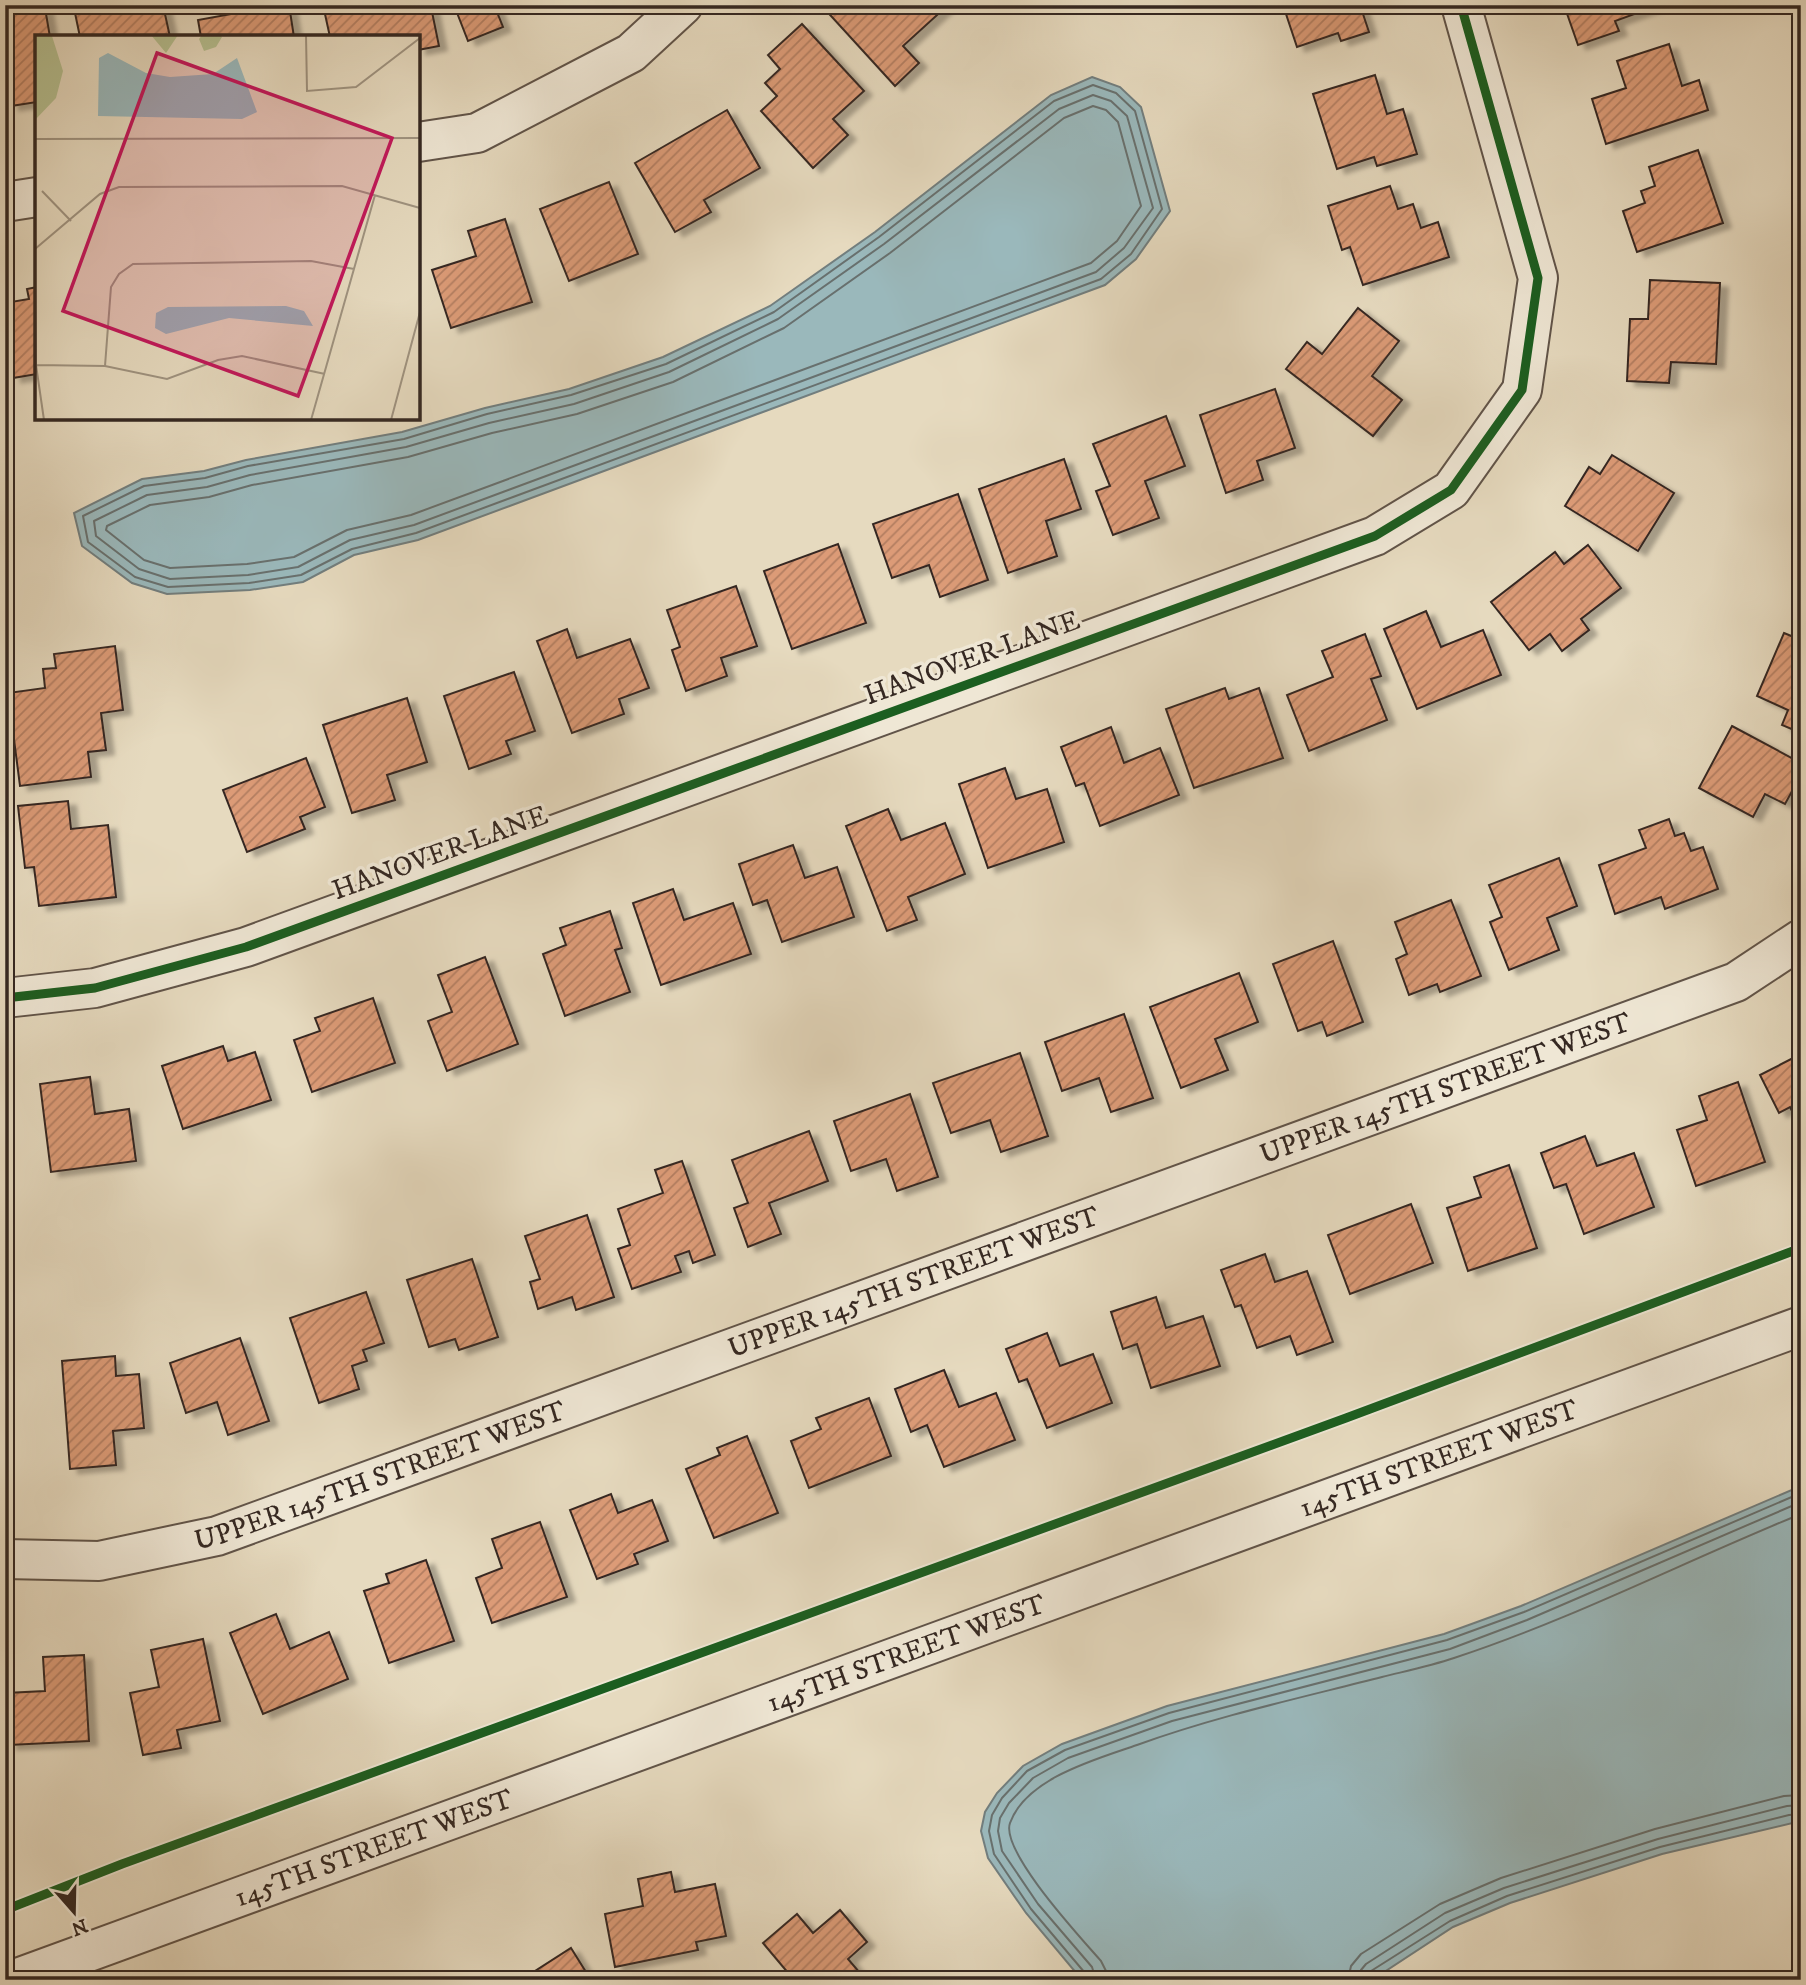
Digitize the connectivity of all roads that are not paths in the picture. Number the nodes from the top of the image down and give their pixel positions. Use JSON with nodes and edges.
{"nodes":[{"id":1,"x":683,"y":5,"type":"edge"},
{"id":2,"x":1461,"y":5,"type":"edge"},
{"id":3,"x":420,"y":142,"type":"edge"},
{"id":4,"x":35,"y":197,"type":"edge"},
{"id":5,"x":5,"y":202,"type":"edge"},
{"id":6,"x":1801,"y":939,"type":"edge"},
{"id":7,"x":5,"y":998,"type":"edge"},
{"id":8,"x":1801,"y":1326,"type":"edge"},
{"id":9,"x":5,"y":1559,"type":"edge"},
{"id":10,"x":12,"y":1980,"type":"edge"}],
"edges":[{"from":1,"to":3,"type":"street"},
{"from":2,"to":7,"type":"street","name":"HANOVER LANE"},
{"from":4,"to":5,"type":"street"},
{"from":6,"to":9,"type":"street","name":"UPPER 145TH STREET WEST"},
{"from":8,"to":10,"type":"street","name":"145TH STREET WEST"}]}
